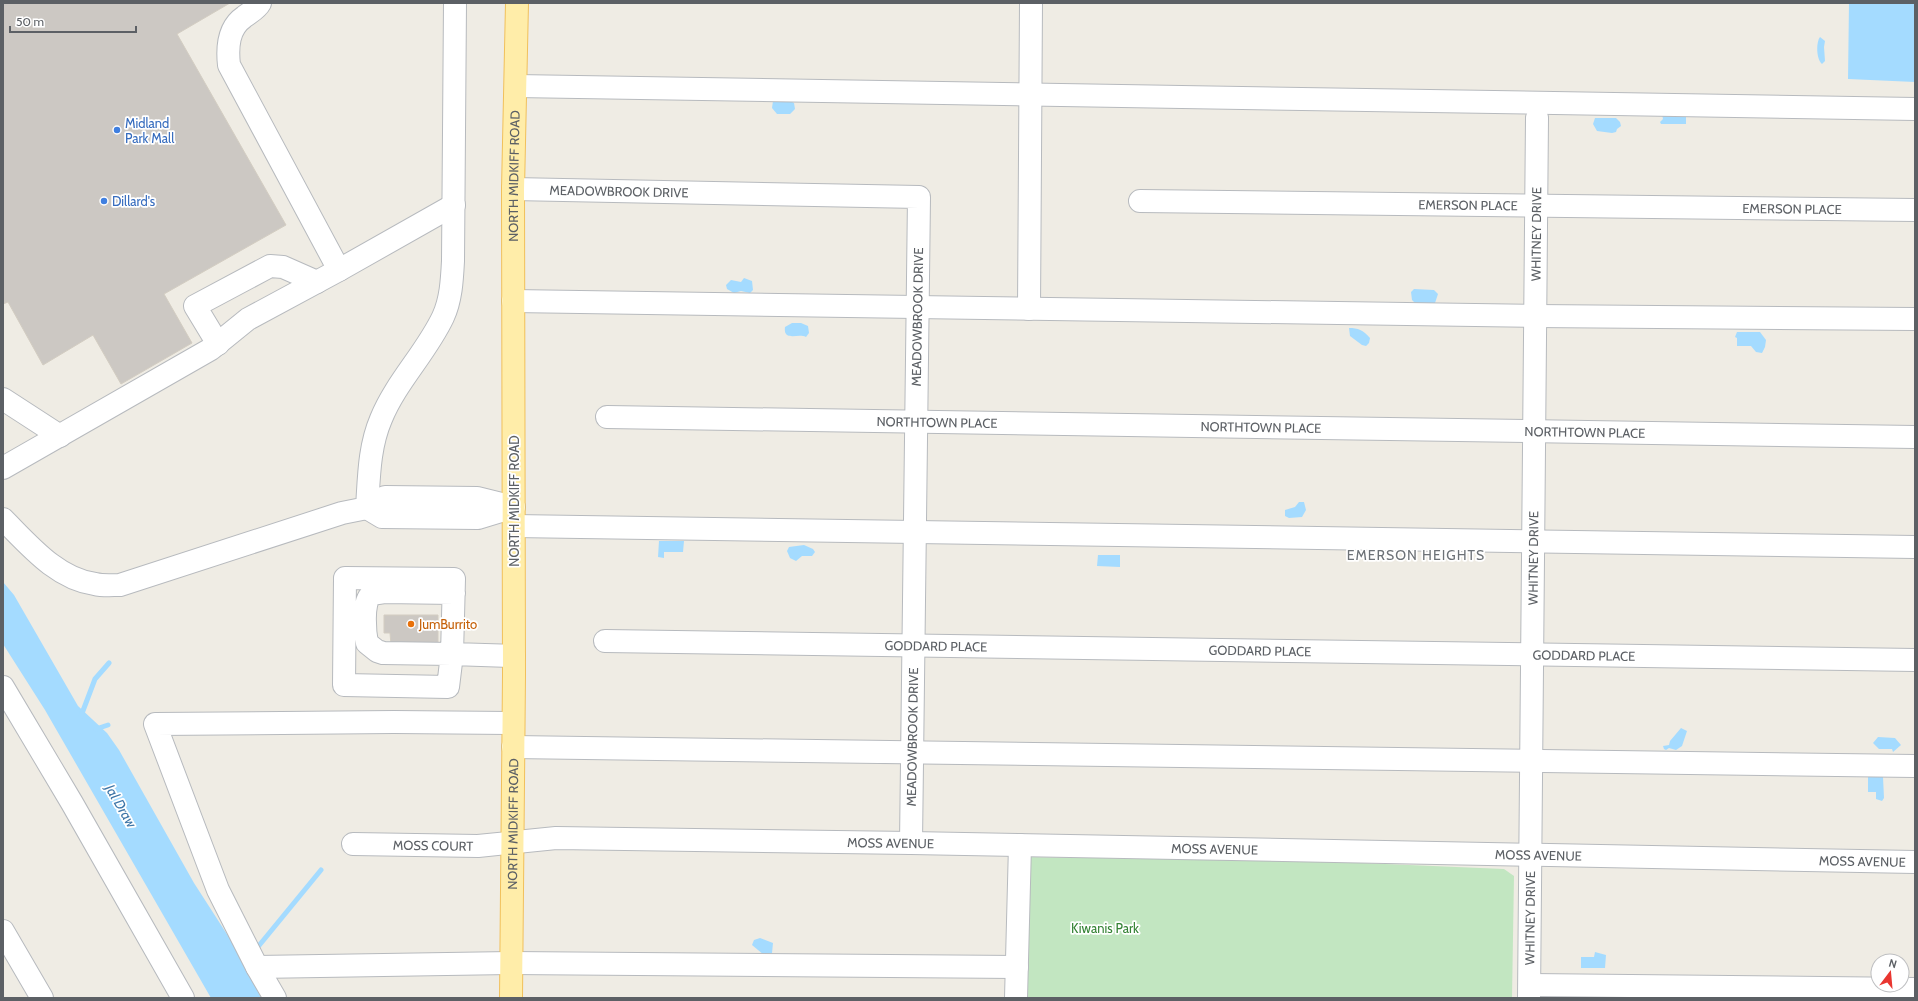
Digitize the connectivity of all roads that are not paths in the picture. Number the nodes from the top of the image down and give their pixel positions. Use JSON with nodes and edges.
{"nodes":[{"id":1,"x":260,"y":3,"type":"edge"},
{"id":2,"x":455,"y":3,"type":"edge"},
{"id":3,"x":517,"y":3,"type":"edge"},
{"id":4,"x":1031,"y":3,"type":"edge"},
{"id":5,"x":516,"y":86,"type":"junction"},
{"id":6,"x":1030,"y":94,"type":"junction"},
{"id":7,"x":1915,"y":109,"type":"edge"},
{"id":8,"x":1537,"y":118,"type":"dead end"},
{"id":9,"x":514,"y":189,"type":"junction"},
{"id":10,"x":1140,"y":200,"type":"dead end"},
{"id":11,"x":454,"y":205,"type":"junction"},
{"id":12,"x":1536,"y":206,"type":"junction"},
{"id":13,"x":1915,"y":210,"type":"edge"},
{"id":14,"x":339,"y":270,"type":"junction"},
{"id":15,"x":317,"y":282,"type":"junction"},
{"id":16,"x":513,"y":301,"type":"junction"},
{"id":17,"x":917,"y":307,"type":"junction"},
{"id":18,"x":1029,"y":309,"type":"junction"},
{"id":19,"x":1535,"y":316,"type":"junction"},
{"id":20,"x":1915,"y":319,"type":"edge"},
{"id":21,"x":218,"y":344,"type":"junction"},
{"id":22,"x":3,"y":399,"type":"edge"},
{"id":23,"x":607,"y":417,"type":"dead end"},
{"id":24,"x":915,"y":421,"type":"junction"},
{"id":25,"x":1534,"y":430,"type":"junction"},
{"id":26,"x":60,"y":436,"type":"junction"},
{"id":27,"x":1915,"y":437,"type":"edge"},
{"id":28,"x":3,"y":468,"type":"edge"},
{"id":29,"x":368,"y":508,"type":"junction"},
{"id":30,"x":514,"y":517,"type":"junction"},
{"id":31,"x":3,"y":519,"type":"edge"},
{"id":32,"x":914,"y":532,"type":"junction"},
{"id":33,"x":1533,"y":541,"type":"junction"},
{"id":34,"x":1915,"y":547,"type":"edge"},
{"id":35,"x":454,"y":593,"type":"junction"},
{"id":36,"x":605,"y":641,"type":"dead end"},
{"id":37,"x":913,"y":645,"type":"junction"},
{"id":38,"x":452,"y":654,"type":"junction"},
{"id":39,"x":1532,"y":654,"type":"junction"},
{"id":40,"x":514,"y":656,"type":"junction"},
{"id":41,"x":1915,"y":660,"type":"edge"},
{"id":42,"x":3,"y":687,"type":"edge"},
{"id":43,"x":513,"y":723,"type":"junction"},
{"id":44,"x":513,"y":747,"type":"junction"},
{"id":45,"x":912,"y":753,"type":"junction"},
{"id":46,"x":1532,"y":760,"type":"junction"},
{"id":47,"x":1915,"y":766,"type":"edge"},
{"id":48,"x":513,"y":842,"type":"junction"},
{"id":49,"x":911,"y":843,"type":"junction"},
{"id":50,"x":353,"y":844,"type":"dead end"},
{"id":51,"x":1020,"y":845,"type":"junction"},
{"id":52,"x":1531,"y":855,"type":"junction"},
{"id":53,"x":1915,"y":862,"type":"edge"},
{"id":54,"x":3,"y":932,"type":"edge"},
{"id":55,"x":511,"y":963,"type":"junction"},
{"id":56,"x":257,"y":967,"type":"junction"},
{"id":57,"x":1017,"y":967,"type":"junction"},
{"id":58,"x":1915,"y":989,"type":"edge"},
{"id":59,"x":1530,"y":992,"type":"edge"},
{"id":60,"x":42,"y":998,"type":"edge"},
{"id":61,"x":183,"y":998,"type":"edge"},
{"id":62,"x":275,"y":998,"type":"edge"},
{"id":63,"x":511,"y":998,"type":"edge"},
{"id":64,"x":1016,"y":998,"type":"edge"}],
"edges":[{"from":1,"to":14,"type":"street"},
{"from":2,"to":11,"type":"street"},
{"from":3,"to":5,"type":"main road","name":"NORTH MIDKIFF ROAD"},
{"from":4,"to":6,"type":"street"},
{"from":5,"to":6,"type":"street"},
{"from":5,"to":9,"type":"main road","name":"NORTH MIDKIFF ROAD"},
{"from":6,"to":7,"type":"street"},
{"from":6,"to":18,"type":"street"},
{"from":8,"to":12,"type":"street","name":"WHITNEY DRIVE"},
{"from":9,"to":16,"type":"main road","name":"NORTH MIDKIFF ROAD"},
{"from":9,"to":17,"type":"street","name":"MEADOWBROOK DRIVE"},
{"from":10,"to":12,"type":"street","name":"EMERSON PLACE"},
{"from":11,"to":14,"type":"street"},
{"from":11,"to":29,"type":"street"},
{"from":12,"to":13,"type":"street","name":"EMERSON PLACE"},
{"from":12,"to":19,"type":"street","name":"WHITNEY DRIVE"},
{"from":14,"to":15,"type":"street"},
{"from":15,"to":21,"type":"street"},
{"from":15,"to":21,"type":"street"},
{"from":16,"to":17,"type":"street"},
{"from":16,"to":30,"type":"main road","name":"NORTH MIDKIFF ROAD"},
{"from":17,"to":18,"type":"street"},
{"from":17,"to":24,"type":"street","name":"MEADOWBROOK DRIVE"},
{"from":18,"to":19,"type":"street"},
{"from":19,"to":20,"type":"street"},
{"from":19,"to":25,"type":"street","name":"WHITNEY DRIVE"},
{"from":21,"to":26,"type":"street"},
{"from":22,"to":26,"type":"street"},
{"from":23,"to":24,"type":"street","name":"NORTHTOWN PLACE"},
{"from":24,"to":25,"type":"street","name":"NORTHTOWN PLACE"},
{"from":24,"to":32,"type":"street","name":"MEADOWBROOK DRIVE"},
{"from":25,"to":27,"type":"street","name":"NORTHTOWN PLACE"},
{"from":25,"to":33,"type":"street","name":"WHITNEY DRIVE"},
{"from":26,"to":28,"type":"street"},
{"from":29,"to":30,"type":"street"},
{"from":29,"to":31,"type":"street"},
{"from":30,"to":32,"type":"street"},
{"from":30,"to":40,"type":"main road","name":"NORTH MIDKIFF ROAD"},
{"from":32,"to":33,"type":"street"},
{"from":32,"to":37,"type":"street","name":"MEADOWBROOK DRIVE"},
{"from":33,"to":34,"type":"street"},
{"from":33,"to":39,"type":"street","name":"WHITNEY DRIVE"},
{"from":35,"to":38,"type":"street"},
{"from":35,"to":38,"type":"street"},
{"from":35,"to":38,"type":"street"},
{"from":36,"to":37,"type":"street","name":"GODDARD PLACE"},
{"from":37,"to":39,"type":"street","name":"GODDARD PLACE"},
{"from":37,"to":45,"type":"street","name":"MEADOWBROOK DRIVE"},
{"from":38,"to":40,"type":"street"},
{"from":39,"to":41,"type":"street","name":"GODDARD PLACE"},
{"from":39,"to":46,"type":"street","name":"WHITNEY DRIVE"},
{"from":40,"to":43,"type":"main road","name":"NORTH MIDKIFF ROAD"},
{"from":42,"to":61,"type":"street"},
{"from":43,"to":44,"type":"main road","name":"NORTH MIDKIFF ROAD"},
{"from":43,"to":56,"type":"street"},
{"from":44,"to":45,"type":"street"},
{"from":44,"to":48,"type":"main road","name":"NORTH MIDKIFF ROAD"},
{"from":45,"to":46,"type":"street"},
{"from":45,"to":49,"type":"street","name":"MEADOWBROOK DRIVE"},
{"from":46,"to":47,"type":"street"},
{"from":46,"to":52,"type":"street","name":"WHITNEY DRIVE"},
{"from":48,"to":49,"type":"street","name":"MOSS AVENUE"},
{"from":48,"to":50,"type":"street","name":"MOSS COURT"},
{"from":48,"to":55,"type":"main road","name":"NORTH MIDKIFF ROAD"},
{"from":49,"to":51,"type":"street","name":"MOSS AVENUE"},
{"from":51,"to":52,"type":"street","name":"MOSS AVENUE"},
{"from":51,"to":57,"type":"street"},
{"from":52,"to":53,"type":"street","name":"MOSS AVENUE"},
{"from":52,"to":59,"type":"street","name":"WHITNEY DRIVE"},
{"from":54,"to":60,"type":"street"},
{"from":55,"to":56,"type":"street"},
{"from":55,"to":57,"type":"street"},
{"from":55,"to":63,"type":"main road","name":"NORTH MIDKIFF ROAD"},
{"from":56,"to":62,"type":"street"},
{"from":57,"to":64,"type":"street"},
{"from":58,"to":59,"type":"street"}]}
